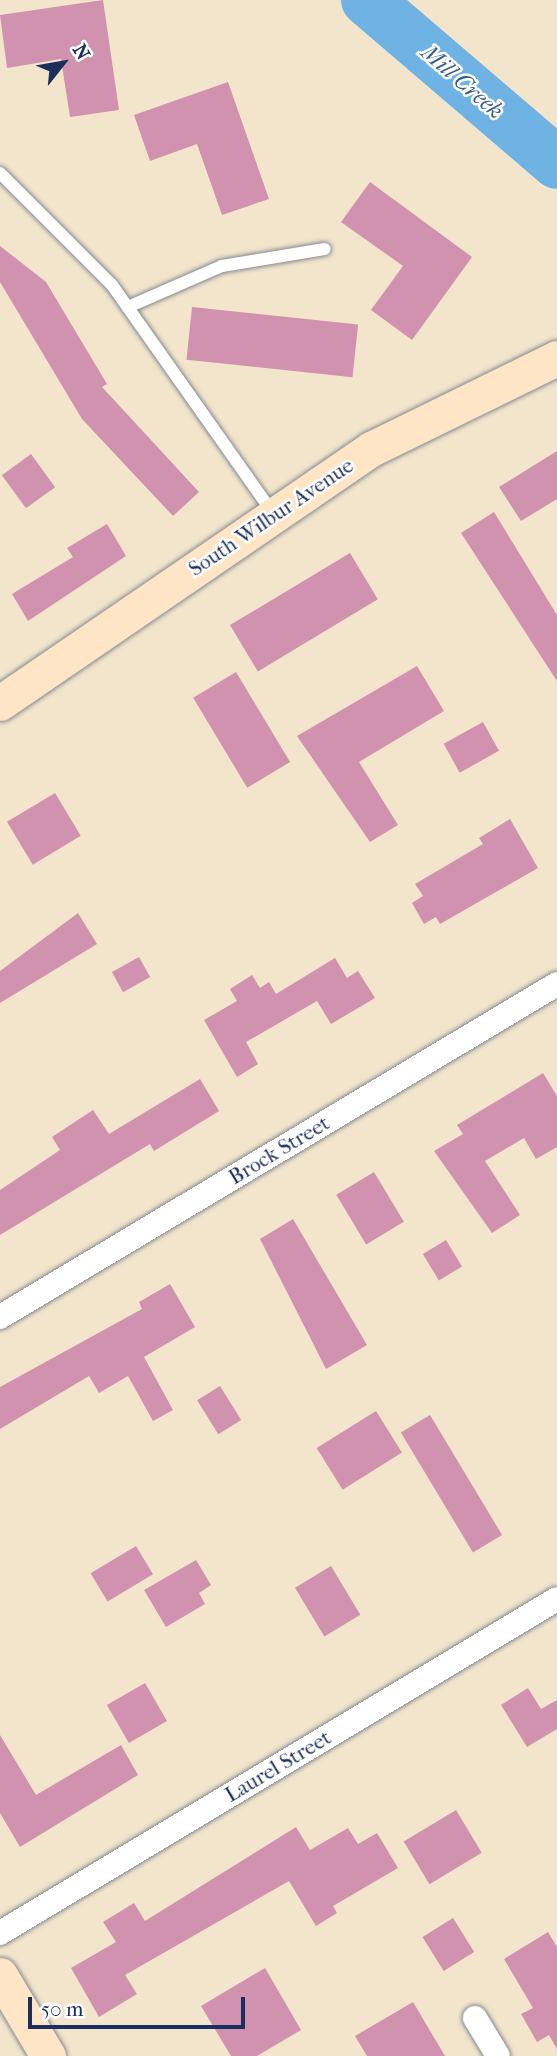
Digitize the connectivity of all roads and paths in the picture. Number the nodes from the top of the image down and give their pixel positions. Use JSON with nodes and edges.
{"nodes":[{"id":1,"x":0,"y":173,"type":"edge"},
{"id":2,"x":325,"y":249,"type":"dead end"},
{"id":3,"x":128,"y":307,"type":"junction"},
{"id":4,"x":557,"y":358,"type":"edge"},
{"id":5,"x":274,"y":515,"type":"junction"},
{"id":6,"x":1,"y":699,"type":"edge"},
{"id":7,"x":557,"y":984,"type":"edge"},
{"id":8,"x":0,"y":1317,"type":"edge"},
{"id":9,"x":557,"y":1599,"type":"edge"},
{"id":10,"x":0,"y":1933,"type":"edge"},
{"id":11,"x":0,"y":1975,"type":"edge"},
{"id":12,"x":475,"y":2018,"type":"dead end"},
{"id":13,"x":48,"y":2056,"type":"edge"},
{"id":14,"x":498,"y":2056,"type":"edge"}],
"edges":[{"from":1,"to":3,"type":"lane"},
{"from":2,"to":3,"type":"lane"},
{"from":3,"to":5,"type":"lane"},
{"from":4,"to":5,"type":"main road","name":"South Wilbur Avenue"},
{"from":5,"to":6,"type":"main road","name":"South Wilbur Avenue"},
{"from":7,"to":8,"type":"street","name":"Brock Street"},
{"from":9,"to":10,"type":"street","name":"Laurel Street"},
{"from":11,"to":13,"type":"main road"},
{"from":12,"to":14,"type":"street"}]}
